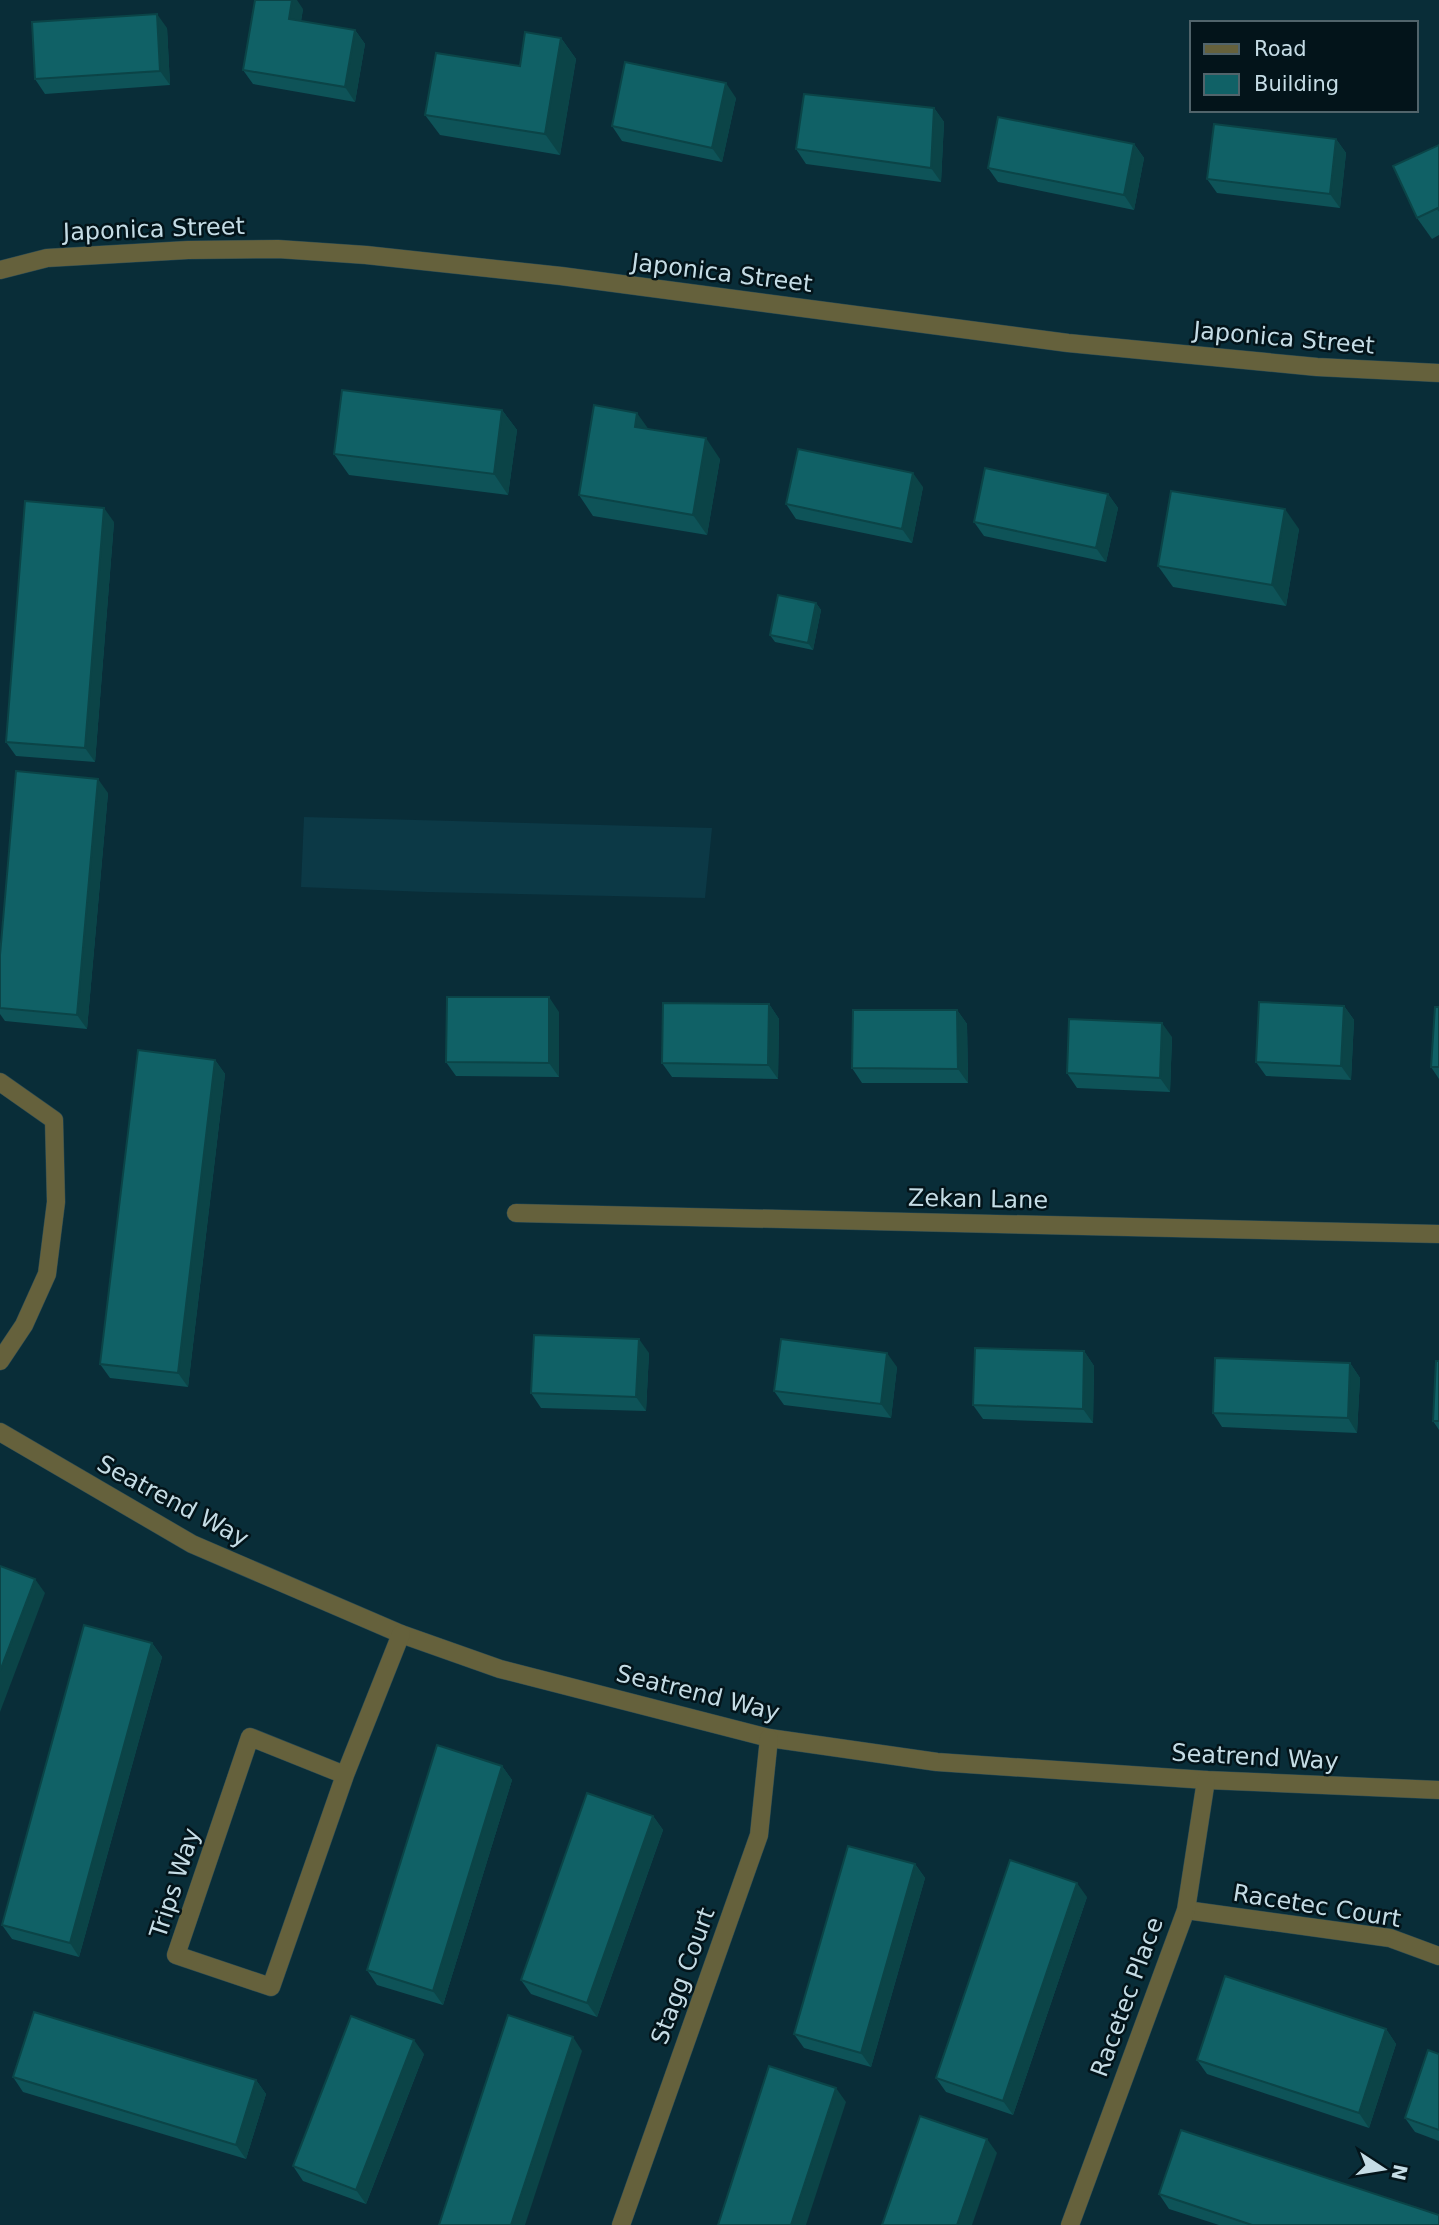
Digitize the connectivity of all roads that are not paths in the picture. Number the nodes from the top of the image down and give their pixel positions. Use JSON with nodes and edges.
{"nodes":[{"id":1,"x":0,"y":270,"type":"edge"},
{"id":2,"x":1439,"y":373,"type":"edge"},
{"id":3,"x":0,"y":1082,"type":"edge"},
{"id":4,"x":516,"y":1213,"type":"dead end"},
{"id":5,"x":1439,"y":1234,"type":"edge"},
{"id":6,"x":0,"y":1361,"type":"edge"},
{"id":7,"x":0,"y":1432,"type":"edge"},
{"id":8,"x":401,"y":1634,"type":"junction"},
{"id":9,"x":769,"y":1738,"type":"junction"},
{"id":10,"x":345,"y":1775,"type":"junction"},
{"id":11,"x":1206,"y":1780,"type":"junction"},
{"id":12,"x":1439,"y":1790,"type":"edge"},
{"id":13,"x":1186,"y":1910,"type":"junction"},
{"id":14,"x":1439,"y":1956,"type":"edge"},
{"id":15,"x":621,"y":2225,"type":"edge"},
{"id":16,"x":1070,"y":2225,"type":"edge"}],
"edges":[{"from":1,"to":2,"type":"street","name":"Japonica Street"},
{"from":3,"to":6,"type":"street"},
{"from":4,"to":5,"type":"street","name":"Zekan Lane"},
{"from":7,"to":8,"type":"street","name":"Seatrend Way"},
{"from":8,"to":9,"type":"street","name":"Seatrend Way"},
{"from":8,"to":10,"type":"street","name":"Trips Way"},
{"from":9,"to":11,"type":"street","name":"Seatrend Way"},
{"from":9,"to":15,"type":"street","name":"Stagg Court"},
{"from":10,"to":10,"type":"street","name":"Trips Way"},
{"from":11,"to":12,"type":"street","name":"Seatrend Way"},
{"from":11,"to":13,"type":"street","name":"Racetec Place"},
{"from":13,"to":14,"type":"street","name":"Racetec Court"},
{"from":13,"to":16,"type":"street","name":"Racetec Place"}]}
